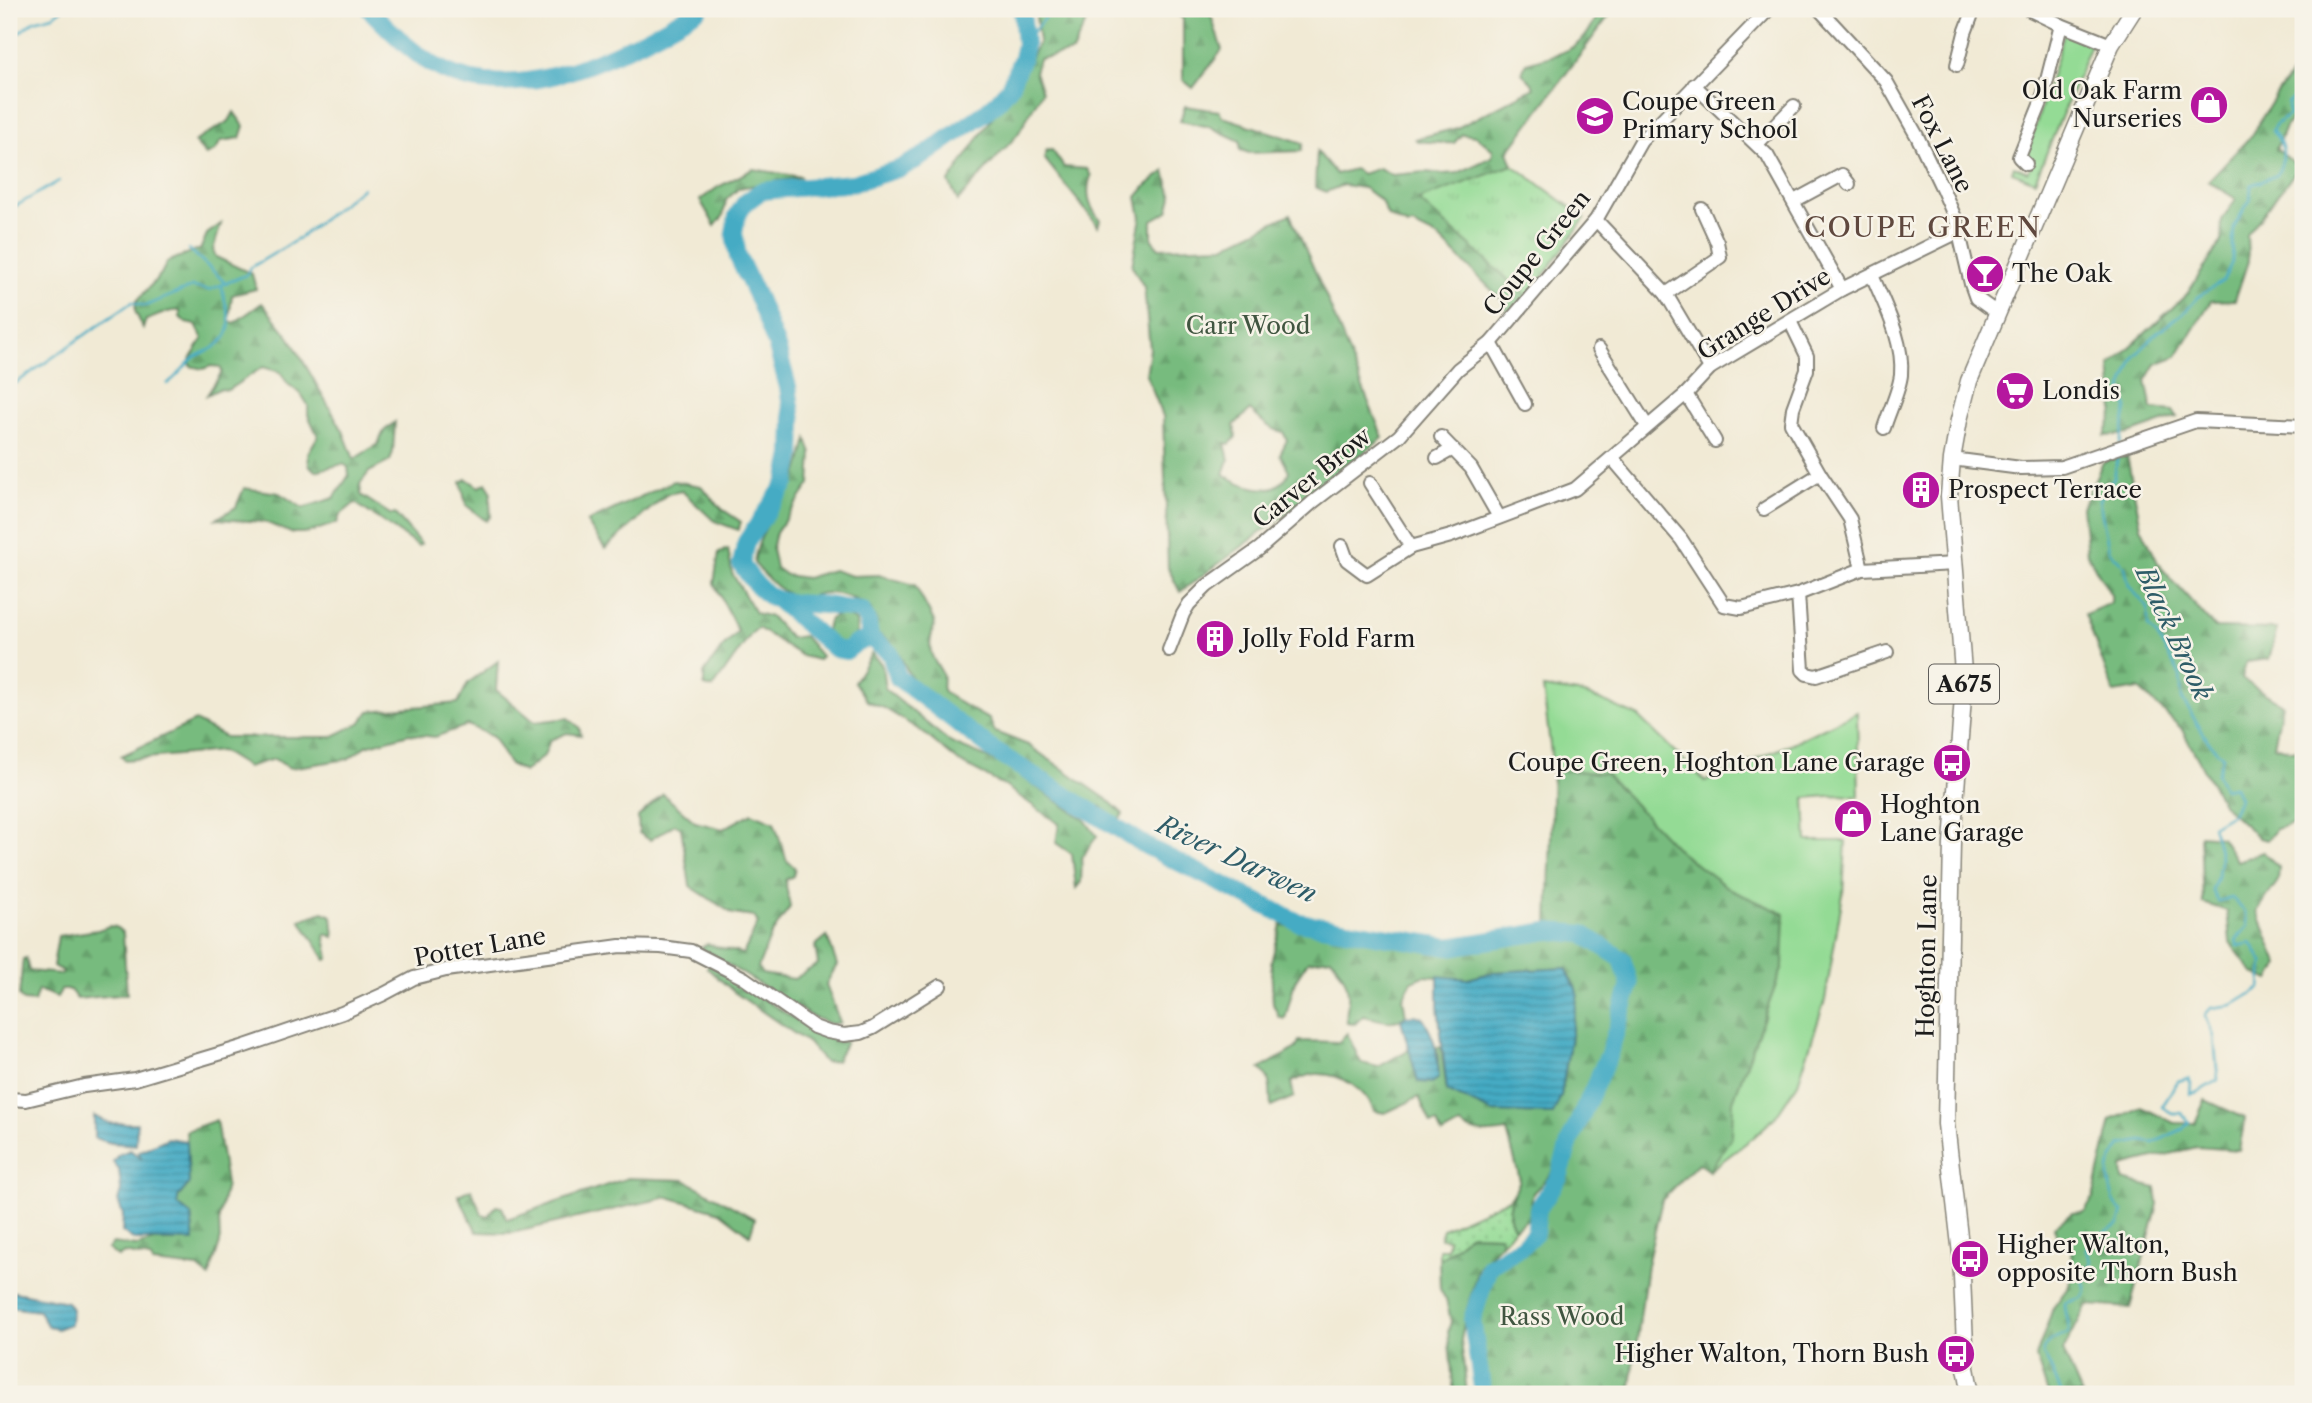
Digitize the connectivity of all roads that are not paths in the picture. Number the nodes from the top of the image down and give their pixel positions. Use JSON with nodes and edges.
{"nodes":[{"id":1,"x":1769,"y":9,"type":"edge"},
{"id":2,"x":1819,"y":9,"type":"edge"},
{"id":3,"x":1974,"y":9,"type":"edge"},
{"id":4,"x":2028,"y":9,"type":"edge"},
{"id":5,"x":2134,"y":9,"type":"edge"},
{"id":6,"x":2061,"y":25,"type":"junction"},
{"id":7,"x":2111,"y":45,"type":"junction"},
{"id":8,"x":1957,"y":65,"type":"dead end"},
{"id":9,"x":1695,"y":85,"type":"junction"},
{"id":10,"x":1794,"y":106,"type":"dead end"},
{"id":11,"x":1757,"y":144,"type":"junction"},
{"id":12,"x":2026,"y":164,"type":"dead end"},
{"id":13,"x":1849,"y":184,"type":"dead end"},
{"id":14,"x":1794,"y":201,"type":"junction"},
{"id":15,"x":1702,"y":209,"type":"dead end"},
{"id":16,"x":1596,"y":220,"type":"junction"},
{"id":17,"x":1958,"y":232,"type":"junction"},
{"id":18,"x":1872,"y":275,"type":"junction"},
{"id":19,"x":1842,"y":289,"type":"junction"},
{"id":20,"x":1666,"y":294,"type":"junction"},
{"id":21,"x":1997,"y":313,"type":"junction"},
{"id":22,"x":1790,"y":321,"type":"junction"},
{"id":23,"x":1491,"y":343,"type":"junction"},
{"id":24,"x":1599,"y":349,"type":"dead end"},
{"id":25,"x":1710,"y":368,"type":"junction"},
{"id":26,"x":1686,"y":394,"type":"junction"},
{"id":27,"x":1525,"y":404,"type":"dead end"},
{"id":28,"x":1647,"y":426,"type":"junction"},
{"id":29,"x":2303,"y":426,"type":"edge"},
{"id":30,"x":1884,"y":428,"type":"dead end"},
{"id":31,"x":1441,"y":437,"type":"dead end"},
{"id":32,"x":1715,"y":441,"type":"dead end"},
{"id":33,"x":1453,"y":449,"type":"junction"},
{"id":34,"x":1437,"y":458,"type":"dead end"},
{"id":35,"x":1612,"y":458,"type":"junction"},
{"id":36,"x":1952,"y":459,"type":"junction"},
{"id":37,"x":1820,"y":474,"type":"junction"},
{"id":38,"x":1370,"y":483,"type":"dead end"},
{"id":39,"x":1764,"y":509,"type":"dead end"},
{"id":40,"x":1499,"y":517,"type":"junction"},
{"id":41,"x":1342,"y":546,"type":"dead end"},
{"id":42,"x":1411,"y":547,"type":"junction"},
{"id":43,"x":1955,"y":564,"type":"junction"},
{"id":44,"x":1862,"y":569,"type":"junction"},
{"id":45,"x":1798,"y":594,"type":"junction"},
{"id":46,"x":1169,"y":650,"type":"dead end"},
{"id":47,"x":1887,"y":652,"type":"dead end"},
{"id":48,"x":940,"y":986,"type":"dead end"},
{"id":49,"x":9,"y":1100,"type":"edge"},
{"id":50,"x":1971,"y":1394,"type":"edge"}],
"edges":[{"from":1,"to":9,"type":"street","name":"Coupe Green"},
{"from":2,"to":17,"type":"street","name":"Fox Lane"},
{"from":3,"to":8,"type":"street"},
{"from":4,"to":6,"type":"street"},
{"from":5,"to":7,"type":"main road","name":"Hoghton Lane","number":"A675"},
{"from":6,"to":7,"type":"street"},
{"from":6,"to":12,"type":"street"},
{"from":7,"to":21,"type":"main road","name":"Hoghton Lane","number":"A675"},
{"from":9,"to":11,"type":"street"},
{"from":9,"to":16,"type":"street","name":"Coupe Green"},
{"from":10,"to":11,"type":"street"},
{"from":11,"to":14,"type":"street"},
{"from":13,"to":14,"type":"street"},
{"from":14,"to":19,"type":"street"},
{"from":15,"to":20,"type":"street"},
{"from":16,"to":20,"type":"street"},
{"from":16,"to":23,"type":"street","name":"Coupe Green"},
{"from":17,"to":18,"type":"street","name":"Grange Drive"},
{"from":17,"to":21,"type":"street","name":"Fox Lane"},
{"from":18,"to":19,"type":"street","name":"Grange Drive"},
{"from":18,"to":30,"type":"street"},
{"from":19,"to":22,"type":"street","name":"Grange Drive"},
{"from":20,"to":25,"type":"street"},
{"from":21,"to":36,"type":"main road","name":"Hoghton Lane","number":"A675"},
{"from":22,"to":25,"type":"street","name":"Grange Drive"},
{"from":22,"to":37,"type":"street"},
{"from":23,"to":27,"type":"street","name":"Coupe Green"},
{"from":23,"to":46,"type":"street","name":"Carver Brow"},
{"from":24,"to":28,"type":"street"},
{"from":25,"to":26,"type":"street","name":"Grange Drive"},
{"from":26,"to":28,"type":"street","name":"Grange Drive"},
{"from":26,"to":32,"type":"street"},
{"from":28,"to":35,"type":"street","name":"Grange Drive"},
{"from":29,"to":36,"type":"street"},
{"from":31,"to":33,"type":"street"},
{"from":33,"to":34,"type":"street"},
{"from":33,"to":40,"type":"street"},
{"from":35,"to":40,"type":"street","name":"Grange Drive"},
{"from":35,"to":45,"type":"street"},
{"from":36,"to":43,"type":"main road","name":"Hoghton Lane","number":"A675"},
{"from":37,"to":39,"type":"street"},
{"from":37,"to":44,"type":"street"},
{"from":38,"to":42,"type":"street"},
{"from":40,"to":42,"type":"street","name":"Grange Drive"},
{"from":41,"to":42,"type":"street","name":"Grange Drive"},
{"from":43,"to":44,"type":"street"},
{"from":43,"to":50,"type":"main road","name":"Hoghton Lane","number":"A675"},
{"from":44,"to":45,"type":"street"},
{"from":45,"to":47,"type":"street"},
{"from":48,"to":49,"type":"street","name":"Potter Lane"}]}
